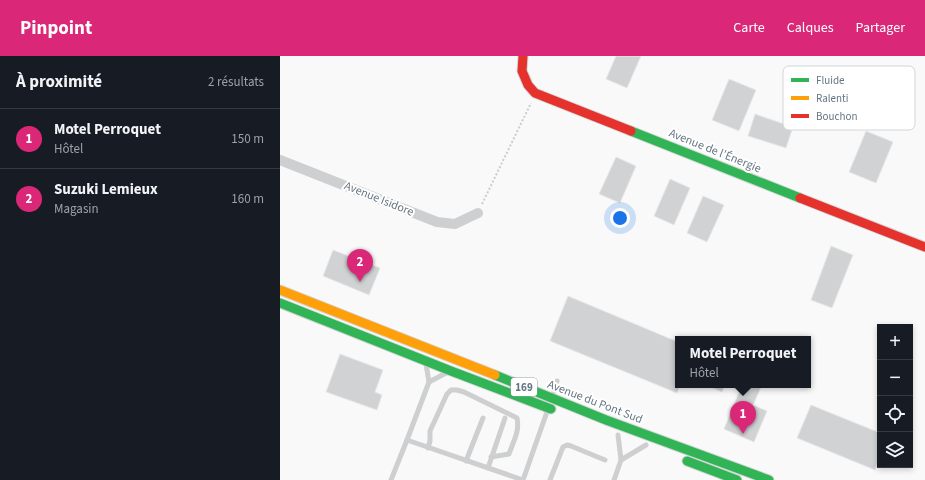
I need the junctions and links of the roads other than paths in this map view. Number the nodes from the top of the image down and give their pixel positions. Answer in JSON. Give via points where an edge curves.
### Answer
{"nodes":[{"id":1,"x":522,"y":56,"type":"edge"},
{"id":2,"x":280,"y":160,"type":"edge"},
{"id":3,"x":478,"y":213,"type":"road end"},
{"id":4,"x":925,"y":247,"type":"edge"},
{"id":5,"x":280,"y":290,"type":"edge"},
{"id":6,"x":280,"y":303,"type":"edge"},
{"id":7,"x":425,"y":360,"type":"junction"},
{"id":8,"x":451,"y":371,"type":"junction"},
{"id":9,"x":557,"y":381,"type":"dead end"},
{"id":10,"x":429,"y":382,"type":"junction"},
{"id":11,"x":552,"y":398,"type":"junction"},
{"id":12,"x":548,"y":408,"type":"junction"},
{"id":13,"x":562,"y":413,"type":"dead end"},
{"id":14,"x":483,"y":418,"type":"dead end"},
{"id":15,"x":505,"y":418,"type":"dead end"},
{"id":16,"x":621,"y":436,"type":"joint"},
{"id":17,"x":407,"y":440,"type":"junction"},
{"id":18,"x":650,"y":446,"type":"joint"},
{"id":19,"x":428,"y":448,"type":"junction"},
{"id":20,"x":491,"y":457,"type":"junction"},
{"id":21,"x":681,"y":458,"type":"dead end"},
{"id":22,"x":605,"y":460,"type":"dead end"},
{"id":23,"x":621,"y":460,"type":"junction"},
{"id":24,"x":466,"y":461,"type":"junction"},
{"id":25,"x":488,"y":468,"type":"junction"},
{"id":26,"x":391,"y":480,"type":"edge"},
{"id":27,"x":550,"y":480,"type":"edge"},
{"id":28,"x":614,"y":480,"type":"edge"},
{"id":29,"x":737,"y":480,"type":"edge"},
{"id":30,"x":769,"y":480,"type":"edge"}],
"edges":[{"from":1,"to":4,"type":"main road","name":"Avenue de l'Énergie","via":[[522,71],[535,93]]},
{"from":2,"to":3,"type":"street","name":"Avenue Isidore","via":[[437,222],[455,224]]},
{"from":5,"to":11,"type":"main road","name":"Avenue du Pont Sud","number":"169"},
{"from":6,"to":7,"type":"main road","name":"Avenue du Pont Sud","number":"169"},
{"from":7,"to":8,"type":"main road","name":"Avenue du Pont Sud","number":"169"},
{"from":7,"to":10,"type":"lane"},
{"from":8,"to":10,"type":"lane"},
{"from":8,"to":12,"type":"main road","name":"Avenue du Pont Sud","number":"169"},
{"from":9,"to":11,"type":"lane"},
{"from":10,"to":17,"type":"lane"},
{"from":11,"to":30,"type":"main road","name":"Avenue du Pont Sud","number":"169"},
{"from":12,"to":13,"type":"main road","name":"Avenue du Pont Sud","number":"169"},
{"from":12,"to":25,"type":"lane","via":[[523,480]]},
{"from":14,"to":24,"type":"lane"},
{"from":15,"to":20,"type":"lane"},
{"from":16,"to":18,"type":"main road","name":"Avenue du Pont Sud"},
{"from":16,"to":23,"type":"lane"},
{"from":17,"to":19,"type":"lane"},
{"from":17,"to":26,"type":"lane"},
{"from":18,"to":23,"type":"lane"},
{"from":19,"to":20,"type":"lane","via":[[430,431],[442,403],[451,390],[457,390],[517,418],[518,431],[509,454]]},
{"from":19,"to":24,"type":"lane"},
{"from":20,"to":25,"type":"lane"},
{"from":21,"to":29,"type":"main road"},
{"from":22,"to":27,"type":"lane","via":[[567,445],[563,447]]},
{"from":23,"to":28,"type":"lane"},
{"from":24,"to":25,"type":"lane"}]}
